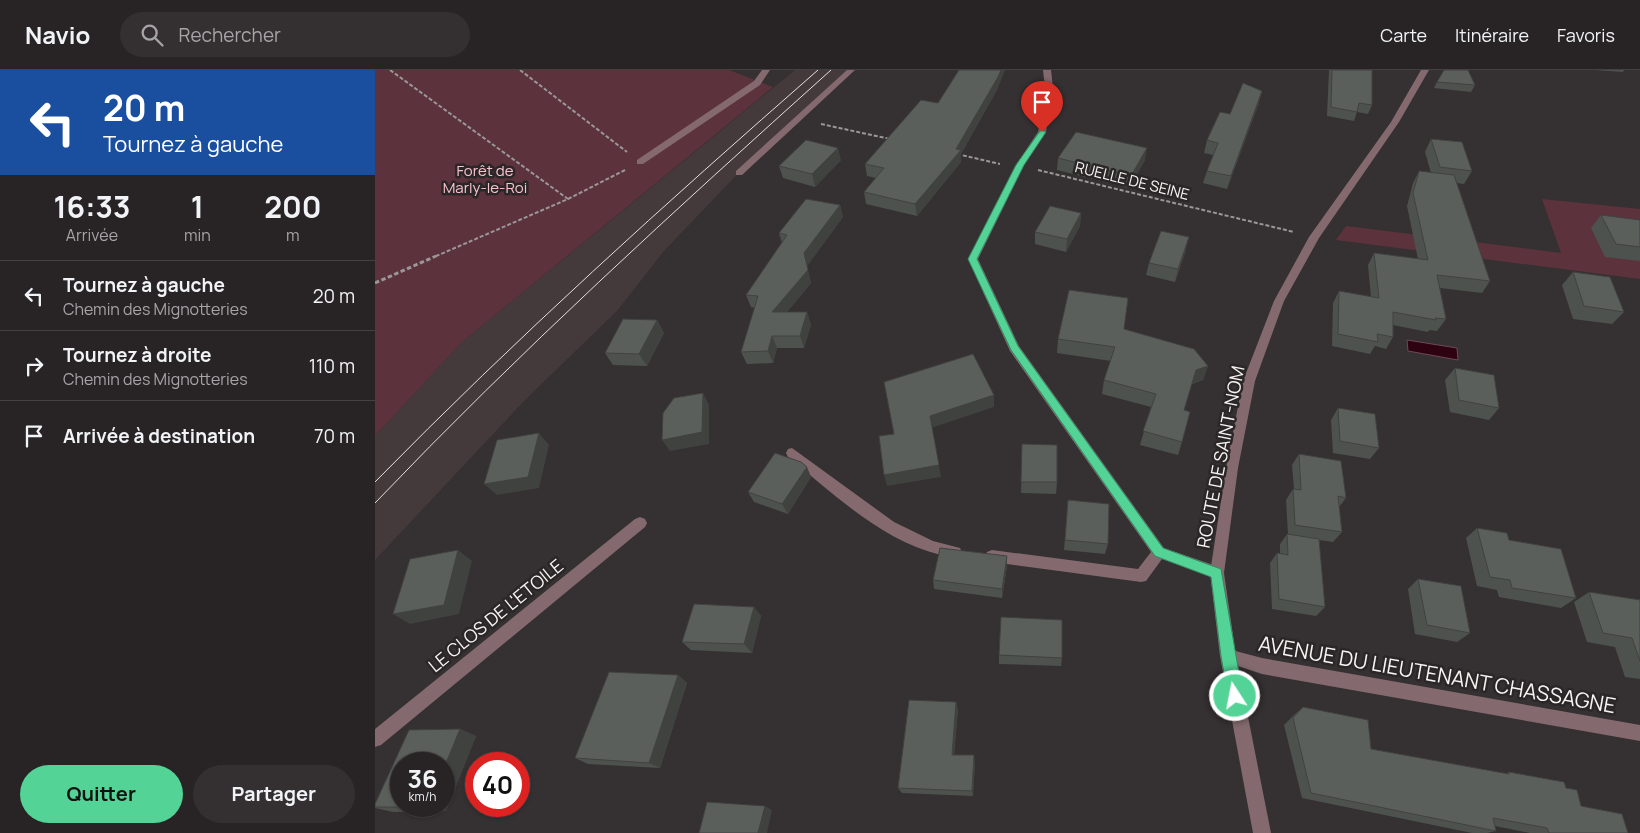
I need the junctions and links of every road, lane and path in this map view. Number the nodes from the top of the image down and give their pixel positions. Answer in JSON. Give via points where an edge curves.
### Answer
{"nodes":[{"id":1,"x":390,"y":70,"type":"edge"},
{"id":2,"x":520,"y":70,"type":"edge"},
{"id":3,"x":766,"y":70,"type":"edge"},
{"id":4,"x":851,"y":70,"type":"edge"},
{"id":5,"x":1047,"y":70,"type":"edge"},
{"id":6,"x":1425,"y":70,"type":"edge"},
{"id":7,"x":797,"y":119,"type":"junction"},
{"id":8,"x":892,"y":140,"type":"edge"},
{"id":9,"x":950,"y":152,"type":"edge"},
{"id":10,"x":640,"y":162,"type":"junction"},
{"id":11,"x":1020,"y":165,"type":"junction"},
{"id":12,"x":739,"y":173,"type":"dead end"},
{"id":13,"x":568,"y":199,"type":"junction"},
{"id":14,"x":1314,"y":237,"type":"junction"},
{"id":15,"x":375,"y":283,"type":"edge"},
{"id":16,"x":791,"y":453,"type":"dead end"},
{"id":17,"x":640,"y":523,"type":"dead end"},
{"id":18,"x":1159,"y":552,"type":"junction"},
{"id":19,"x":1217,"y":573,"type":"junction"},
{"id":20,"x":1228,"y":656,"type":"junction"},
{"id":21,"x":1640,"y":733,"type":"edge"},
{"id":22,"x":375,"y":739,"type":"edge"},
{"id":23,"x":1262,"y":833,"type":"edge"}],
"edges":[{"from":1,"to":13,"type":"path"},
{"from":2,"to":10,"type":"path"},
{"from":3,"to":10,"type":"street","via":[[757,82]]},
{"from":4,"to":7,"type":"street"},
{"from":5,"to":11,"type":"street","via":[[1049,88],[1042,132]]},
{"from":6,"to":14,"type":"street","name":"ROUTE DE SAINT-NOM","via":[[1395,122]]},
{"from":7,"to":8,"type":"path"},
{"from":7,"to":12,"type":"street"},
{"from":9,"to":11,"type":"path","name":"RUELLE DE SEINE"},
{"from":10,"to":13,"type":"path"},
{"from":11,"to":14,"type":"path","name":"RUELLE DE SEINE"},
{"from":11,"to":18,"type":"street","via":[[973,259],[1014,348]]},
{"from":13,"to":15,"type":"path"},
{"from":14,"to":19,"type":"street","name":"ROUTE DE SAINT-NOM","via":[[1279,301],[1249,381]]},
{"from":16,"to":18,"type":"street","via":[[890,528],[939,550],[1141,576]]},
{"from":17,"to":22,"type":"street","name":"LE CLOS DE L'ETOILE"},
{"from":18,"to":19,"type":"street"},
{"from":19,"to":20,"type":"street","name":"ROUTE DE SAINT-NOM"},
{"from":20,"to":21,"type":"street","name":"AVENUE DU LIEUTENANT CHASSAGNE","via":[[1262,666]]},
{"from":20,"to":23,"type":"street","name":"ROUTE DE SAINT-NOM"}]}
